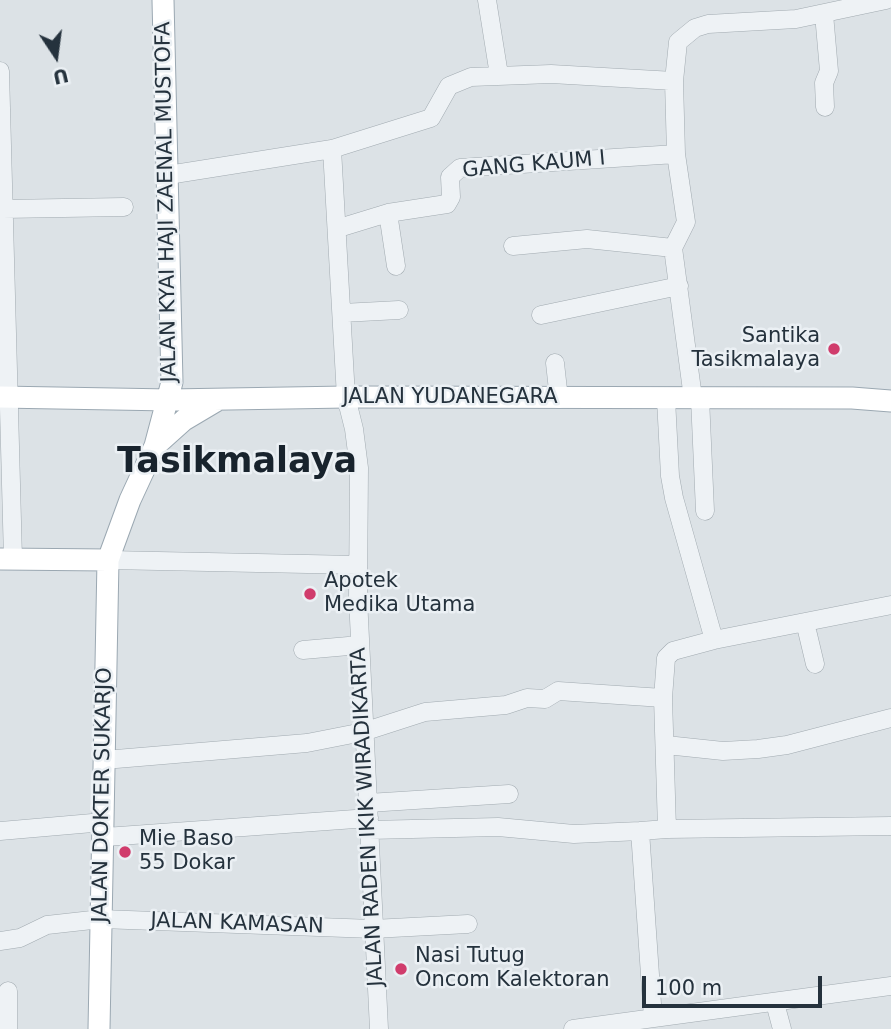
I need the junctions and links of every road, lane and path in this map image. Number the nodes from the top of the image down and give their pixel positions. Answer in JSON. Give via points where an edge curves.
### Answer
{"nodes":[{"id":1,"x":163,"y":0,"type":"edge"},
{"id":2,"x":486,"y":0,"type":"edge"},
{"id":3,"x":886,"y":0,"type":"edge"},
{"id":4,"x":824,"y":14,"type":"junction"},
{"id":5,"x":0,"y":71,"type":"edge"},
{"id":6,"x":499,"y":75,"type":"junction"},
{"id":7,"x":674,"y":81,"type":"junction"},
{"id":8,"x":825,"y":107,"type":"dead end"},
{"id":9,"x":1,"y":109,"type":"edge"},
{"id":10,"x":332,"y":149,"type":"junction"},
{"id":11,"x":676,"y":154,"type":"junction"},
{"id":12,"x":169,"y":175,"type":"junction"},
{"id":13,"x":124,"y":207,"type":"dead end"},
{"id":14,"x":4,"y":209,"type":"junction"},
{"id":15,"x":388,"y":213,"type":"junction"},
{"id":16,"x":339,"y":228,"type":"junction"},
{"id":17,"x":513,"y":246,"type":"dead end"},
{"id":18,"x":673,"y":248,"type":"junction"},
{"id":19,"x":396,"y":265,"type":"dead end"},
{"id":20,"x":2,"y":267,"type":"edge"},
{"id":21,"x":679,"y":286,"type":"junction"},
{"id":22,"x":399,"y":310,"type":"dead end"},
{"id":23,"x":342,"y":313,"type":"junction"},
{"id":24,"x":541,"y":315,"type":"dead end"},
{"id":25,"x":555,"y":363,"type":"dead end"},
{"id":26,"x":4,"y":397,"type":"edge"},
{"id":27,"x":346,"y":397,"type":"junction"},
{"id":28,"x":697,"y":398,"type":"junction"},
{"id":29,"x":559,"y":399,"type":"junction"},
{"id":30,"x":666,"y":399,"type":"junction"},
{"id":31,"x":170,"y":400,"type":"junction"},
{"id":32,"x":218,"y":400,"type":"junction"},
{"id":33,"x":891,"y":401,"type":"edge"},
{"id":34,"x":155,"y":446,"type":"junction"},
{"id":35,"x":705,"y":511,"type":"dead end"},
{"id":36,"x":7,"y":559,"type":"edge"},
{"id":37,"x":108,"y":560,"type":"junction"},
{"id":38,"x":357,"y":565,"type":"junction"},
{"id":39,"x":891,"y":605,"type":"edge"},
{"id":40,"x":806,"y":622,"type":"junction"},
{"id":41,"x":714,"y":640,"type":"junction"},
{"id":42,"x":360,"y":645,"type":"junction"},
{"id":43,"x":303,"y":650,"type":"dead end"},
{"id":44,"x":815,"y":664,"type":"dead end"},
{"id":45,"x":663,"y":698,"type":"junction"},
{"id":46,"x":891,"y":718,"type":"edge"},
{"id":47,"x":363,"y":732,"type":"junction"},
{"id":48,"x":666,"y":746,"type":"junction"},
{"id":49,"x":104,"y":760,"type":"junction"},
{"id":50,"x":509,"y":794,"type":"dead end"},
{"id":51,"x":369,"y":817,"type":"junction"},
{"id":52,"x":891,"y":826,"type":"edge"},
{"id":53,"x":104,"y":829,"type":"junction"},
{"id":54,"x":667,"y":829,"type":"junction"},
{"id":55,"x":0,"y":831,"type":"edge"},
{"id":56,"x":640,"y":831,"type":"junction"},
{"id":57,"x":101,"y":919,"type":"junction"},
{"id":58,"x":468,"y":924,"type":"dead end"},
{"id":59,"x":373,"y":929,"type":"junction"},
{"id":60,"x":0,"y":941,"type":"edge"},
{"id":61,"x":891,"y":986,"type":"edge"},
{"id":62,"x":8,"y":991,"type":"dead end"},
{"id":63,"x":775,"y":1003,"type":"junction"},
{"id":64,"x":653,"y":1018,"type":"junction"},
{"id":65,"x":581,"y":1028,"type":"edge"},
{"id":66,"x":8,"y":1029,"type":"edge"},
{"id":67,"x":99,"y":1029,"type":"edge"},
{"id":68,"x":379,"y":1029,"type":"edge"},
{"id":69,"x":782,"y":1029,"type":"edge"}],
"edges":[{"from":1,"to":12,"type":"main road","name":"JALAN KYAI HAJI ZAENAL MUSTOFA"},
{"from":2,"to":6,"type":"street"},
{"from":3,"to":4,"type":"street"},
{"from":4,"to":7,"type":"street","via":[[695,28],[678,42]]},
{"from":4,"to":8,"type":"street"},
{"from":5,"to":9,"type":"street"},
{"from":6,"to":7,"type":"street"},
{"from":6,"to":10,"type":"street","via":[[458,80],[449,86],[431,118]]},
{"from":7,"to":11,"type":"street"},
{"from":9,"to":14,"type":"street"},
{"from":10,"to":12,"type":"street"},
{"from":10,"to":16,"type":"street","name":"JALAN RADEN IKIK WIRADIKARTA"},
{"from":11,"to":15,"type":"street","name":"GANG KAUM I","via":[[460,168],[450,177],[451,197],[446,204]]},
{"from":11,"to":18,"type":"street","via":[[686,222]]},
{"from":12,"to":31,"type":"main road","name":"JALAN KYAI HAJI ZAENAL MUSTOFA"},
{"from":13,"to":14,"type":"street"},
{"from":14,"to":20,"type":"street"},
{"from":15,"to":16,"type":"street","name":"GANG KAUM I"},
{"from":15,"to":19,"type":"street"},
{"from":16,"to":23,"type":"street","name":"JALAN RADEN IKIK WIRADIKARTA"},
{"from":17,"to":18,"type":"street","via":[[587,239]]},
{"from":18,"to":21,"type":"street"},
{"from":20,"to":26,"type":"street"},
{"from":21,"to":24,"type":"street"},
{"from":21,"to":28,"type":"street"},
{"from":22,"to":23,"type":"street"},
{"from":23,"to":27,"type":"street","name":"JALAN RADEN IKIK WIRADIKARTA"},
{"from":25,"to":29,"type":"street"},
{"from":26,"to":31,"type":"main road","name":"JALAN YUDANEGARA"},
{"from":26,"to":36,"type":"street"},
{"from":27,"to":29,"type":"main road","name":"JALAN YUDANEGARA"},
{"from":27,"to":32,"type":"main road","name":"JALAN YUDANEGARA"},
{"from":27,"to":38,"type":"street","name":"JALAN RADEN IKIK WIRADIKARTA","via":[[359,468]]},
{"from":28,"to":30,"type":"main road","name":"JALAN YUDANEGARA"},
{"from":28,"to":33,"type":"main road","name":"JALAN YUDANEGARA"},
{"from":28,"to":35,"type":"street"},
{"from":29,"to":30,"type":"main road","name":"JALAN YUDANEGARA"},
{"from":30,"to":41,"type":"street","via":[[672,487]]},
{"from":31,"to":32,"type":"main road","name":"JALAN YUDANEGARA"},
{"from":31,"to":34,"type":"main road","name":"JALAN KYAI HAJI ZAENAL MUSTOFA"},
{"from":32,"to":34,"type":"main road","via":[[184,420]]},
{"from":34,"to":37,"type":"main road","name":"JALAN KYAI HAJI ZAENAL MUSTOFA"},
{"from":36,"to":37,"type":"main road"},
{"from":37,"to":38,"type":"street"},
{"from":37,"to":49,"type":"main road","name":"JALAN DOKTER SUKARJO"},
{"from":38,"to":42,"type":"street","name":"JALAN RADEN IKIK WIRADIKARTA"},
{"from":39,"to":40,"type":"street"},
{"from":40,"to":41,"type":"street"},
{"from":40,"to":44,"type":"street"},
{"from":41,"to":45,"type":"street","via":[[668,653]]},
{"from":42,"to":43,"type":"street"},
{"from":42,"to":47,"type":"street","name":"JALAN RADEN IKIK WIRADIKARTA"},
{"from":45,"to":47,"type":"street","via":[[558,691],[545,699],[425,712]]},
{"from":45,"to":48,"type":"street"},
{"from":46,"to":48,"type":"street","via":[[758,749]]},
{"from":47,"to":49,"type":"street","via":[[307,743]]},
{"from":47,"to":51,"type":"street","name":"JALAN RADEN IKIK WIRADIKARTA"},
{"from":48,"to":54,"type":"street"},
{"from":49,"to":53,"type":"main road","name":"JALAN DOKTER SUKARJO"},
{"from":50,"to":51,"type":"street"},
{"from":51,"to":53,"type":"street"},
{"from":51,"to":56,"type":"street","via":[[574,834]]},
{"from":51,"to":59,"type":"street","name":"JALAN RADEN IKIK WIRADIKARTA"},
{"from":52,"to":54,"type":"street"},
{"from":53,"to":55,"type":"street"},
{"from":53,"to":57,"type":"main road","name":"JALAN DOKTER SUKARJO"},
{"from":54,"to":56,"type":"street"},
{"from":56,"to":64,"type":"street"},
{"from":57,"to":59,"type":"street","name":"JALAN KAMASAN"},
{"from":57,"to":60,"type":"street","name":"JALAN KAMASAN","via":[[47,925],[20,938]]},
{"from":57,"to":67,"type":"main road","name":"JALAN DOKTER SUKARJO"},
{"from":58,"to":59,"type":"street","name":"JALAN KAMASAN"},
{"from":59,"to":68,"type":"street","name":"JALAN RADEN IKIK WIRADIKARTA"},
{"from":61,"to":63,"type":"street"},
{"from":62,"to":66,"type":"street"},
{"from":63,"to":64,"type":"street"},
{"from":63,"to":69,"type":"street"},
{"from":64,"to":65,"type":"street"}]}
